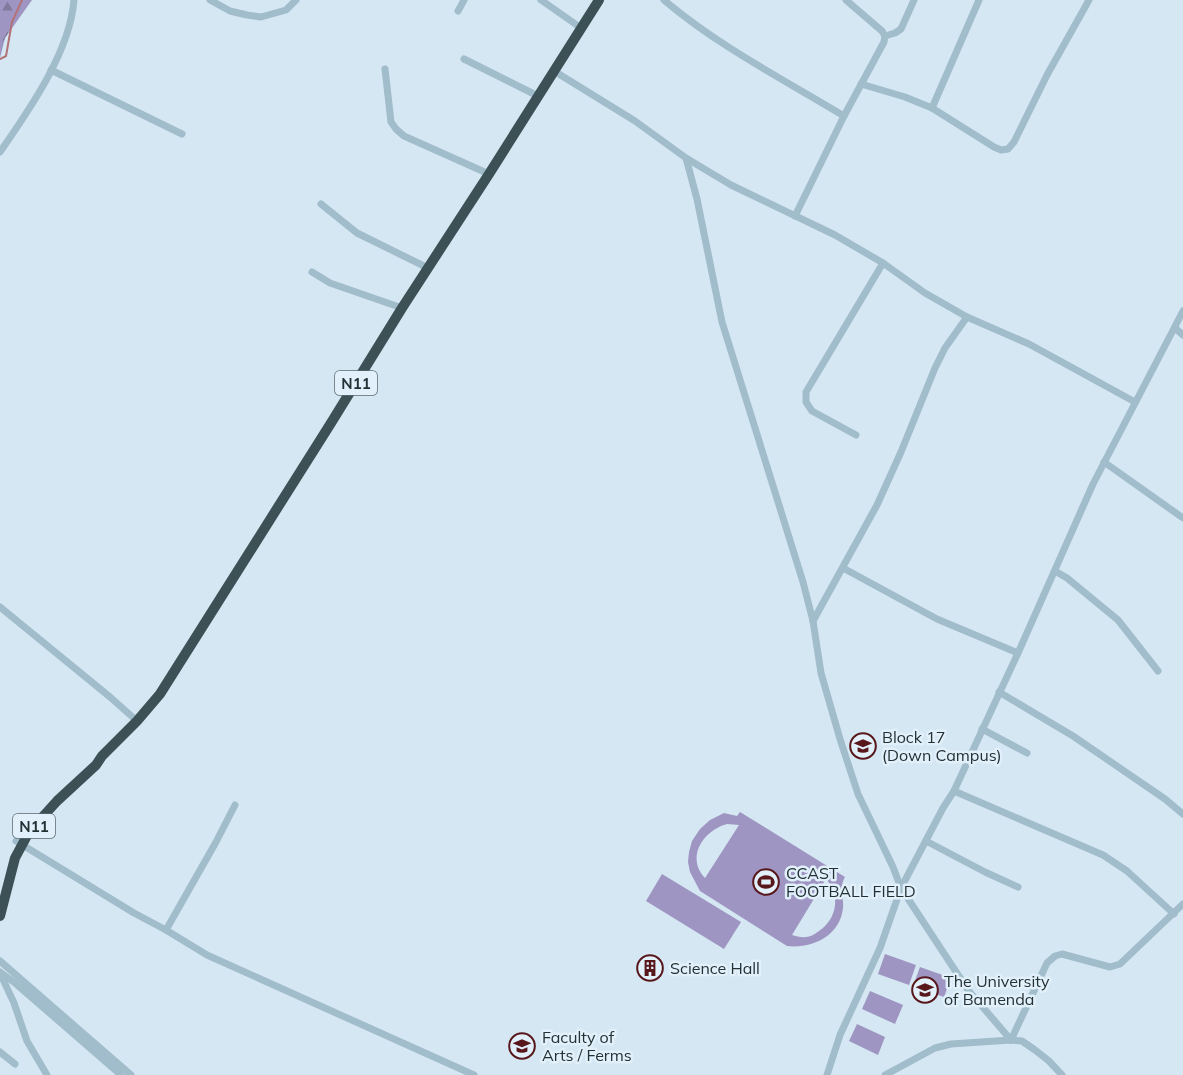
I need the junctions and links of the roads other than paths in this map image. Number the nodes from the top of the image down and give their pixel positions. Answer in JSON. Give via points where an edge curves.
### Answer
{"nodes":[{"id":1,"x":74,"y":0,"type":"edge"},
{"id":2,"x":210,"y":0,"type":"edge"},
{"id":3,"x":296,"y":0,"type":"edge"},
{"id":4,"x":464,"y":0,"type":"edge"},
{"id":5,"x":541,"y":0,"type":"edge"},
{"id":6,"x":598,"y":0,"type":"edge"},
{"id":7,"x":663,"y":0,"type":"edge"},
{"id":8,"x":846,"y":0,"type":"edge"},
{"id":9,"x":914,"y":0,"type":"edge"},
{"id":10,"x":979,"y":0,"type":"edge"},
{"id":11,"x":1089,"y":0,"type":"edge"},
{"id":12,"x":458,"y":11,"type":"dead end"},
{"id":13,"x":581,"y":28,"type":"junction"},
{"id":14,"x":885,"y":36,"type":"junction"},
{"id":15,"x":464,"y":59,"type":"dead end"},
{"id":16,"x":385,"y":69,"type":"dead end"},
{"id":17,"x":51,"y":70,"type":"junction"},
{"id":18,"x":554,"y":71,"type":"junction"},
{"id":19,"x":861,"y":84,"type":"junction"},
{"id":20,"x":538,"y":96,"type":"junction"},
{"id":21,"x":932,"y":108,"type":"junction"},
{"id":22,"x":844,"y":116,"type":"junction"},
{"id":23,"x":182,"y":134,"type":"dead end"},
{"id":24,"x":0,"y":152,"type":"edge"},
{"id":25,"x":686,"y":158,"type":"junction"},
{"id":26,"x":489,"y":174,"type":"junction"},
{"id":27,"x":321,"y":204,"type":"dead end"},
{"id":28,"x":795,"y":216,"type":"junction"},
{"id":29,"x":883,"y":263,"type":"junction"},
{"id":30,"x":428,"y":267,"type":"junction"},
{"id":31,"x":312,"y":272,"type":"dead end"},
{"id":32,"x":402,"y":308,"type":"junction"},
{"id":33,"x":1183,"y":311,"type":"edge"},
{"id":34,"x":967,"y":317,"type":"junction"},
{"id":35,"x":1175,"y":328,"type":"junction"},
{"id":36,"x":1183,"y":335,"type":"edge"},
{"id":37,"x":1135,"y":402,"type":"junction"},
{"id":38,"x":855,"y":435,"type":"dead end"},
{"id":39,"x":1104,"y":462,"type":"junction"},
{"id":40,"x":1183,"y":518,"type":"edge"},
{"id":41,"x":843,"y":568,"type":"junction"},
{"id":42,"x":1055,"y":571,"type":"junction"},
{"id":43,"x":0,"y":607,"type":"edge"},
{"id":44,"x":813,"y":621,"type":"junction"},
{"id":45,"x":1018,"y":653,"type":"junction"},
{"id":46,"x":1158,"y":671,"type":"dead end"},
{"id":47,"x":999,"y":692,"type":"junction"},
{"id":48,"x":137,"y":721,"type":"junction"},
{"id":49,"x":982,"y":729,"type":"junction"},
{"id":50,"x":1027,"y":753,"type":"dead end"},
{"id":51,"x":954,"y":791,"type":"junction"},
{"id":52,"x":235,"y":805,"type":"dead end"},
{"id":53,"x":1183,"y":814,"type":"edge"},
{"id":54,"x":926,"y":841,"type":"junction"},
{"id":55,"x":19,"y":842,"type":"junction"},
{"id":56,"x":0,"y":888,"type":"edge"},
{"id":57,"x":901,"y":888,"type":"junction"},
{"id":58,"x":1018,"y":888,"type":"dead end"},
{"id":59,"x":1183,"y":904,"type":"edge"},
{"id":60,"x":1174,"y":914,"type":"junction"},
{"id":61,"x":0,"y":916,"type":"edge"},
{"id":62,"x":166,"y":930,"type":"junction"},
{"id":63,"x":0,"y":961,"type":"edge"},
{"id":64,"x":0,"y":973,"type":"edge"},
{"id":65,"x":25,"y":992,"type":"junction"},
{"id":66,"x":14,"y":1003,"type":"junction"},
{"id":67,"x":1011,"y":1040,"type":"junction"},
{"id":68,"x":0,"y":1052,"type":"edge"},
{"id":69,"x":15,"y":1064,"type":"dead end"},
{"id":70,"x":460,"y":1072,"type":"edge"},
{"id":71,"x":47,"y":1075,"type":"edge"},
{"id":72,"x":121,"y":1075,"type":"edge"},
{"id":73,"x":131,"y":1075,"type":"edge"},
{"id":74,"x":474,"y":1075,"type":"edge"},
{"id":75,"x":827,"y":1075,"type":"edge"},
{"id":76,"x":885,"y":1075,"type":"edge"},
{"id":77,"x":1062,"y":1075,"type":"edge"}],
"edges":[{"from":1,"to":17,"type":"street","via":[[68,32]]},
{"from":2,"to":3,"type":"street","via":[[230,11],[261,17],[286,10]]},
{"from":4,"to":12,"type":"street"},
{"from":5,"to":13,"type":"street"},
{"from":6,"to":13,"type":"highway","number":"N11"},
{"from":7,"to":22,"type":"street","via":[[727,46]]},
{"from":8,"to":14,"type":"street"},
{"from":9,"to":14,"type":"street","via":[[901,29]]},
{"from":10,"to":21,"type":"street"},
{"from":11,"to":21,"type":"street","via":[[1008,149],[994,147]]},
{"from":13,"to":18,"type":"highway","number":"N11"},
{"from":14,"to":19,"type":"street"},
{"from":15,"to":20,"type":"street"},
{"from":16,"to":26,"type":"street","via":[[391,122],[396,129]]},
{"from":17,"to":23,"type":"street"},
{"from":17,"to":24,"type":"street"},
{"from":18,"to":20,"type":"highway","number":"N11"},
{"from":18,"to":25,"type":"street"},
{"from":19,"to":21,"type":"street"},
{"from":19,"to":22,"type":"street"},
{"from":20,"to":26,"type":"highway","number":"N11"},
{"from":22,"to":28,"type":"street"},
{"from":25,"to":28,"type":"street"},
{"from":25,"to":44,"type":"street","via":[[722,322]]},
{"from":26,"to":30,"type":"highway","number":"N11"},
{"from":27,"to":30,"type":"street","via":[[357,233]]},
{"from":28,"to":29,"type":"street"},
{"from":29,"to":34,"type":"street"},
{"from":29,"to":38,"type":"street","via":[[806,392],[806,402],[812,411]]},
{"from":30,"to":32,"type":"highway","number":"N11"},
{"from":31,"to":32,"type":"street","via":[[330,283]]},
{"from":32,"to":48,"type":"highway","number":"N11","via":[[160,694]]},
{"from":33,"to":35,"type":"street"},
{"from":34,"to":37,"type":"street","via":[[1029,344]]},
{"from":34,"to":41,"type":"street","via":[[945,348],[887,484]]},
{"from":35,"to":36,"type":"street"},
{"from":35,"to":37,"type":"street"},
{"from":37,"to":39,"type":"street"},
{"from":39,"to":40,"type":"street"},
{"from":39,"to":42,"type":"street"},
{"from":41,"to":44,"type":"street"},
{"from":41,"to":45,"type":"street","via":[[937,619]]},
{"from":42,"to":45,"type":"street"},
{"from":42,"to":46,"type":"street","via":[[1118,620]]},
{"from":43,"to":48,"type":"street"},
{"from":44,"to":57,"type":"street","via":[[821,674],[843,750],[858,795]]},
{"from":45,"to":47,"type":"street"},
{"from":47,"to":49,"type":"street"},
{"from":47,"to":53,"type":"street","via":[[1074,736]]},
{"from":48,"to":55,"type":"highway","number":"N11"},
{"from":49,"to":50,"type":"street"},
{"from":49,"to":51,"type":"street"},
{"from":51,"to":54,"type":"street"},
{"from":51,"to":60,"type":"street","via":[[1103,855],[1127,871]]},
{"from":52,"to":62,"type":"street"},
{"from":54,"to":57,"type":"street"},
{"from":54,"to":58,"type":"street"},
{"from":55,"to":56,"type":"highway","number":"N11","via":[[9,856]]},
{"from":55,"to":61,"type":"highway","number":"N11"},
{"from":55,"to":62,"type":"street"},
{"from":57,"to":67,"type":"street","via":[[968,990]]},
{"from":57,"to":75,"type":"street"},
{"from":59,"to":60,"type":"street"},
{"from":60,"to":67,"type":"street","via":[[1120,964],[1110,967],[1062,954],[1055,956],[1047,963]]},
{"from":62,"to":70,"type":"street","via":[[207,955]]},
{"from":63,"to":73,"type":"street"},
{"from":64,"to":65,"type":"street"},
{"from":64,"to":66,"type":"street"},
{"from":65,"to":66,"type":"street"},
{"from":65,"to":72,"type":"street"},
{"from":66,"to":71,"type":"street","via":[[27,1041]]},
{"from":67,"to":76,"type":"street","via":[[935,1048]]},
{"from":67,"to":77,"type":"street","via":[[1022,1041]]},
{"from":68,"to":69,"type":"street"},
{"from":70,"to":74,"type":"street"}]}
